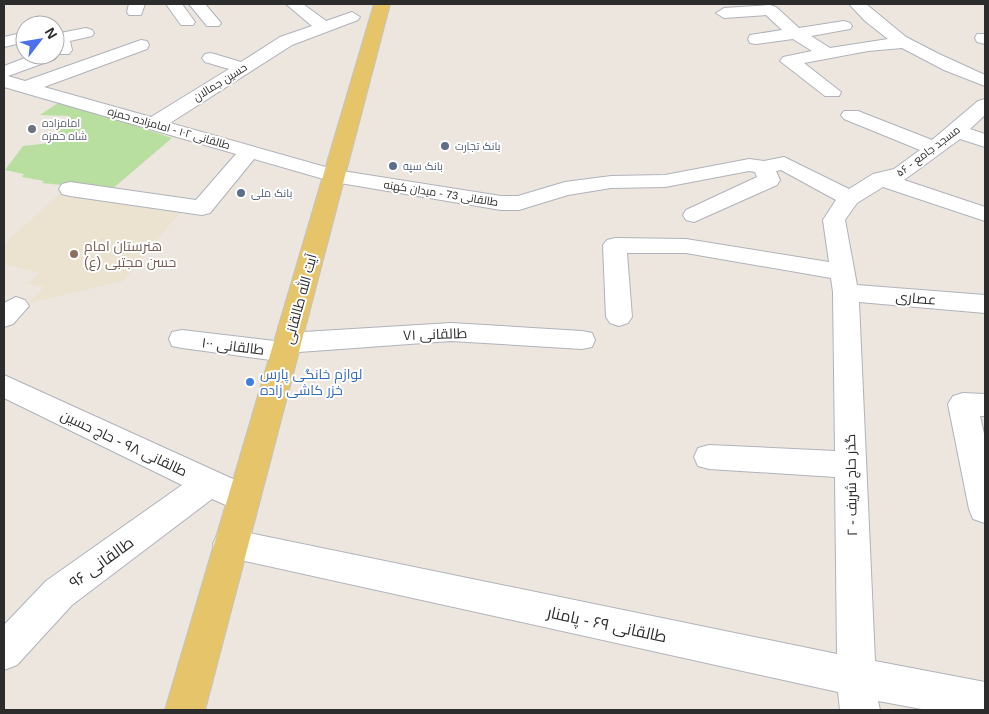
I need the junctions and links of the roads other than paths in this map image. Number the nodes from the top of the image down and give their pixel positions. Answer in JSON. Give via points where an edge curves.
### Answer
{"nodes":[{"id":1,"x":174,"y":4,"type":"edge"},
{"id":2,"x":197,"y":4,"type":"edge"},
{"id":3,"x":289,"y":4,"type":"edge"},
{"id":4,"x":858,"y":4,"type":"edge"},
{"id":5,"x":755,"y":7,"type":"edge"},
{"id":6,"x":338,"y":8,"type":"dead end"},
{"id":7,"x":371,"y":12,"type":"edge"},
{"id":8,"x":833,"y":13,"type":"dead end"},
{"id":9,"x":187,"y":22,"type":"dead end"},
{"id":10,"x":213,"y":23,"type":"dead end"},
{"id":11,"x":844,"y":26,"type":"junction"},
{"id":12,"x":324,"y":27,"type":"junction"},
{"id":13,"x":738,"y":31,"type":"dead end"},
{"id":14,"x":794,"y":32,"type":"junction"},
{"id":15,"x":83,"y":35,"type":"dead end"},
{"id":16,"x":756,"y":39,"type":"dead end"},
{"id":17,"x":141,"y":44,"type":"dead end"},
{"id":18,"x":903,"y":44,"type":"junction"},
{"id":19,"x":65,"y":45,"type":"edge"},
{"id":20,"x":868,"y":46,"type":"junction"},
{"id":21,"x":827,"y":54,"type":"junction"},
{"id":22,"x":211,"y":58,"type":"dead end"},
{"id":23,"x":20,"y":65,"type":"edge"},
{"id":24,"x":946,"y":65,"type":"junction"},
{"id":25,"x":242,"y":68,"type":"junction"},
{"id":26,"x":927,"y":71,"type":"dead end"},
{"id":27,"x":4,"y":72,"type":"edge"},
{"id":28,"x":4,"y":81,"type":"edge"},
{"id":29,"x":985,"y":81,"type":"edge"},
{"id":30,"x":26,"y":87,"type":"junction"},
{"id":31,"x":832,"y":92,"type":"dead end"},
{"id":32,"x":985,"y":105,"type":"edge"},
{"id":33,"x":851,"y":115,"type":"dead end"},
{"id":34,"x":154,"y":124,"type":"junction"},
{"id":35,"x":958,"y":131,"type":"junction"},
{"id":36,"x":985,"y":141,"type":"edge"},
{"id":37,"x":934,"y":148,"type":"junction"},
{"id":38,"x":250,"y":152,"type":"junction"},
{"id":39,"x":774,"y":165,"type":"junction"},
{"id":40,"x":334,"y":176,"type":"junction"},
{"id":41,"x":881,"y":179,"type":"junction"},
{"id":42,"x":70,"y":189,"type":"dead end"},
{"id":43,"x":849,"y":198,"type":"junction"},
{"id":44,"x":694,"y":214,"type":"dead end"},
{"id":45,"x":985,"y":214,"type":"edge"},
{"id":46,"x":845,"y":282,"type":"junction"},
{"id":47,"x":985,"y":304,"type":"edge"},
{"id":48,"x":619,"y":317,"type":"dead end"},
{"id":49,"x":182,"y":339,"type":"dead end"},
{"id":50,"x":582,"y":340,"type":"dead end"},
{"id":51,"x":286,"y":348,"type":"junction"},
{"id":52,"x":4,"y":386,"type":"edge"},
{"id":53,"x":974,"y":405,"type":"edge"},
{"id":54,"x":709,"y":457,"type":"dead end"},
{"id":55,"x":850,"y":465,"type":"junction"},
{"id":56,"x":209,"y":483,"type":"junction"},
{"id":57,"x":244,"y":500,"type":"junction"},
{"id":58,"x":985,"y":509,"type":"edge"},
{"id":59,"x":230,"y":544,"type":"junction"},
{"id":60,"x":4,"y":652,"type":"edge"},
{"id":61,"x":858,"y":694,"type":"edge"},
{"id":62,"x":985,"y":702,"type":"edge"},
{"id":63,"x":184,"y":710,"type":"edge"}],
"edges":[{"from":1,"to":9,"type":"street"},
{"from":2,"to":10,"type":"street"},
{"from":3,"to":12,"type":"street"},
{"from":4,"to":18,"type":"street","via":[[871,20]]},
{"from":5,"to":13,"type":"street","via":[[724,13]]},
{"from":5,"to":14,"type":"street","via":[[770,10]]},
{"from":6,"to":7,"type":"street"},
{"from":7,"to":12,"type":"street","name":"حسین جمالان"},
{"from":7,"to":40,"type":"main road","name":"آیت الله طالقانی"},
{"from":8,"to":11,"type":"street"},
{"from":11,"to":14,"type":"street"},
{"from":11,"to":20,"type":"street"},
{"from":12,"to":25,"type":"street","name":"حسین جمالان","via":[[286,41]]},
{"from":14,"to":16,"type":"street"},
{"from":14,"to":21,"type":"street"},
{"from":15,"to":19,"type":"street"},
{"from":17,"to":30,"type":"street"},
{"from":18,"to":20,"type":"street"},
{"from":18,"to":24,"type":"street"},
{"from":20,"to":21,"type":"street"},
{"from":21,"to":31,"type":"street","via":[[789,61]]},
{"from":22,"to":25,"type":"street"},
{"from":23,"to":27,"type":"street"},
{"from":24,"to":26,"type":"street"},
{"from":24,"to":29,"type":"street"},
{"from":25,"to":34,"type":"street","name":"حسین جمالان","via":[[204,85]]},
{"from":28,"to":30,"type":"street","name":"طالقانی ۱۰۲ - امامزاده حمزه"},
{"from":30,"to":34,"type":"street","name":"طالقانی ۱۰۲ - امامزاده حمزه"},
{"from":32,"to":35,"type":"street","name":"۵۶ - مسجد جامع"},
{"from":33,"to":37,"type":"street"},
{"from":34,"to":38,"type":"street","name":"طالقانی ۱۰۲ - امامزاده حمزه"},
{"from":35,"to":36,"type":"street"},
{"from":35,"to":37,"type":"street","name":"۵۶ - مسجد جامع"},
{"from":37,"to":41,"type":"street","name":"۵۶ - مسجد جامع","via":[[901,174]]},
{"from":38,"to":40,"type":"street","name":"طالقانی ۱۰۲ - امامزاده حمزه"},
{"from":38,"to":42,"type":"street","via":[[202,208]]},
{"from":39,"to":40,"type":"street","name":"طالقانی 73 - میدان کهنه","via":[[749,165],[665,181],[611,182],[565,189],[519,203],[501,204]]},
{"from":39,"to":43,"type":"street"},
{"from":39,"to":44,"type":"street","via":[[769,180]]},
{"from":40,"to":51,"type":"main road","name":"آیت الله طالقانی"},
{"from":41,"to":43,"type":"street","name":"۵۶ - مسجد جامع"},
{"from":41,"to":45,"type":"street"},
{"from":43,"to":46,"type":"street","name":"۵۶ - مسجد جامع","via":[[834,220]]},
{"from":46,"to":47,"type":"street","name":"عصاری"},
{"from":46,"to":48,"type":"street","name":"عصاری","via":[[686,246],[615,245]]},
{"from":46,"to":55,"type":"street","name":"۲ - گذر حاج شریف"},
{"from":49,"to":51,"type":"street","name":"طالقانی ۱۰۰"},
{"from":50,"to":51,"type":"street","name":"طالقانی ۷۱","via":[[451,332]]},
{"from":51,"to":57,"type":"main road","name":"آیت الله طالقانی"},
{"from":52,"to":56,"type":"street","name":"طالقانی ۹۸ - حاج حسین"},
{"from":53,"to":58,"type":"street"},
{"from":54,"to":55,"type":"street"},
{"from":55,"to":61,"type":"street","name":"۲ - گذر حاج شریف"},
{"from":56,"to":57,"type":"street","name":"طالقانی ۹۸ - حاج حسین"},
{"from":56,"to":60,"type":"street","name":"طالقانی ۹۶","via":[[59,593]]},
{"from":57,"to":59,"type":"main road","name":"آیت الله طالقانی"},
{"from":59,"to":61,"type":"street","name":"طالقانی ۶۹ - پامنار"},
{"from":59,"to":63,"type":"main road","name":"آیت الله طالقانی"},
{"from":61,"to":62,"type":"street","name":"طالقانی ۶۹ - پامنار"}]}
